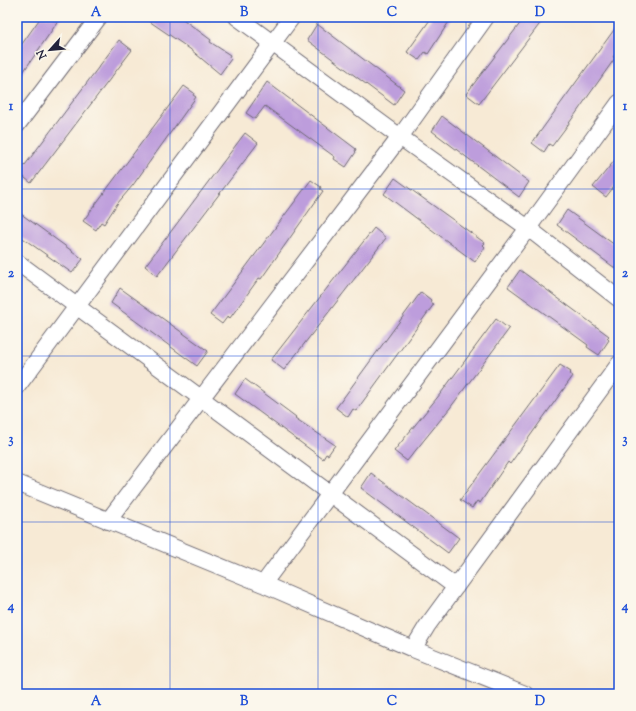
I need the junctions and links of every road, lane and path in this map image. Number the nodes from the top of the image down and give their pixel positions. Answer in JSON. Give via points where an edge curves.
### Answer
{"nodes":[{"id":1,"x":100,"y":17,"type":"edge"},
{"id":2,"x":237,"y":17,"type":"edge"},
{"id":3,"x":292,"y":17,"type":"edge"},
{"id":4,"x":486,"y":17,"type":"edge"},
{"id":5,"x":272,"y":43,"type":"junction"},
{"id":6,"x":619,"y":103,"type":"edge"},
{"id":7,"x":17,"y":125,"type":"edge"},
{"id":8,"x":400,"y":137,"type":"junction"},
{"id":9,"x":528,"y":228,"type":"junction"},
{"id":10,"x":17,"y":262,"type":"edge"},
{"id":11,"x":619,"y":299,"type":"edge"},
{"id":12,"x":77,"y":306,"type":"junction"},
{"id":13,"x":619,"y":364,"type":"edge"},
{"id":14,"x":17,"y":387,"type":"edge"},
{"id":15,"x":202,"y":399,"type":"junction"},
{"id":16,"x":17,"y":483,"type":"edge"},
{"id":17,"x":330,"y":493,"type":"junction"},
{"id":18,"x":108,"y":521,"type":"junction"},
{"id":19,"x":263,"y":584,"type":"junction"},
{"id":20,"x":456,"y":587,"type":"junction"},
{"id":21,"x":413,"y":649,"type":"junction"},
{"id":22,"x":525,"y":694,"type":"edge"}],
"edges":[{"from":1,"to":7,"type":"street"},
{"from":2,"to":5,"type":"street"},
{"from":3,"to":5,"type":"street"},
{"from":4,"to":8,"type":"street"},
{"from":5,"to":8,"type":"street"},
{"from":5,"to":12,"type":"street"},
{"from":6,"to":9,"type":"street"},
{"from":8,"to":9,"type":"street"},
{"from":8,"to":15,"type":"street"},
{"from":9,"to":11,"type":"street"},
{"from":9,"to":17,"type":"street"},
{"from":10,"to":12,"type":"street"},
{"from":12,"to":14,"type":"street"},
{"from":12,"to":15,"type":"street"},
{"from":13,"to":20,"type":"street"},
{"from":15,"to":17,"type":"street"},
{"from":15,"to":18,"type":"street"},
{"from":16,"to":18,"type":"street"},
{"from":17,"to":19,"type":"street"},
{"from":17,"to":20,"type":"street"},
{"from":18,"to":19,"type":"street"},
{"from":19,"to":21,"type":"street"},
{"from":20,"to":21,"type":"street"},
{"from":21,"to":22,"type":"street"}]}
